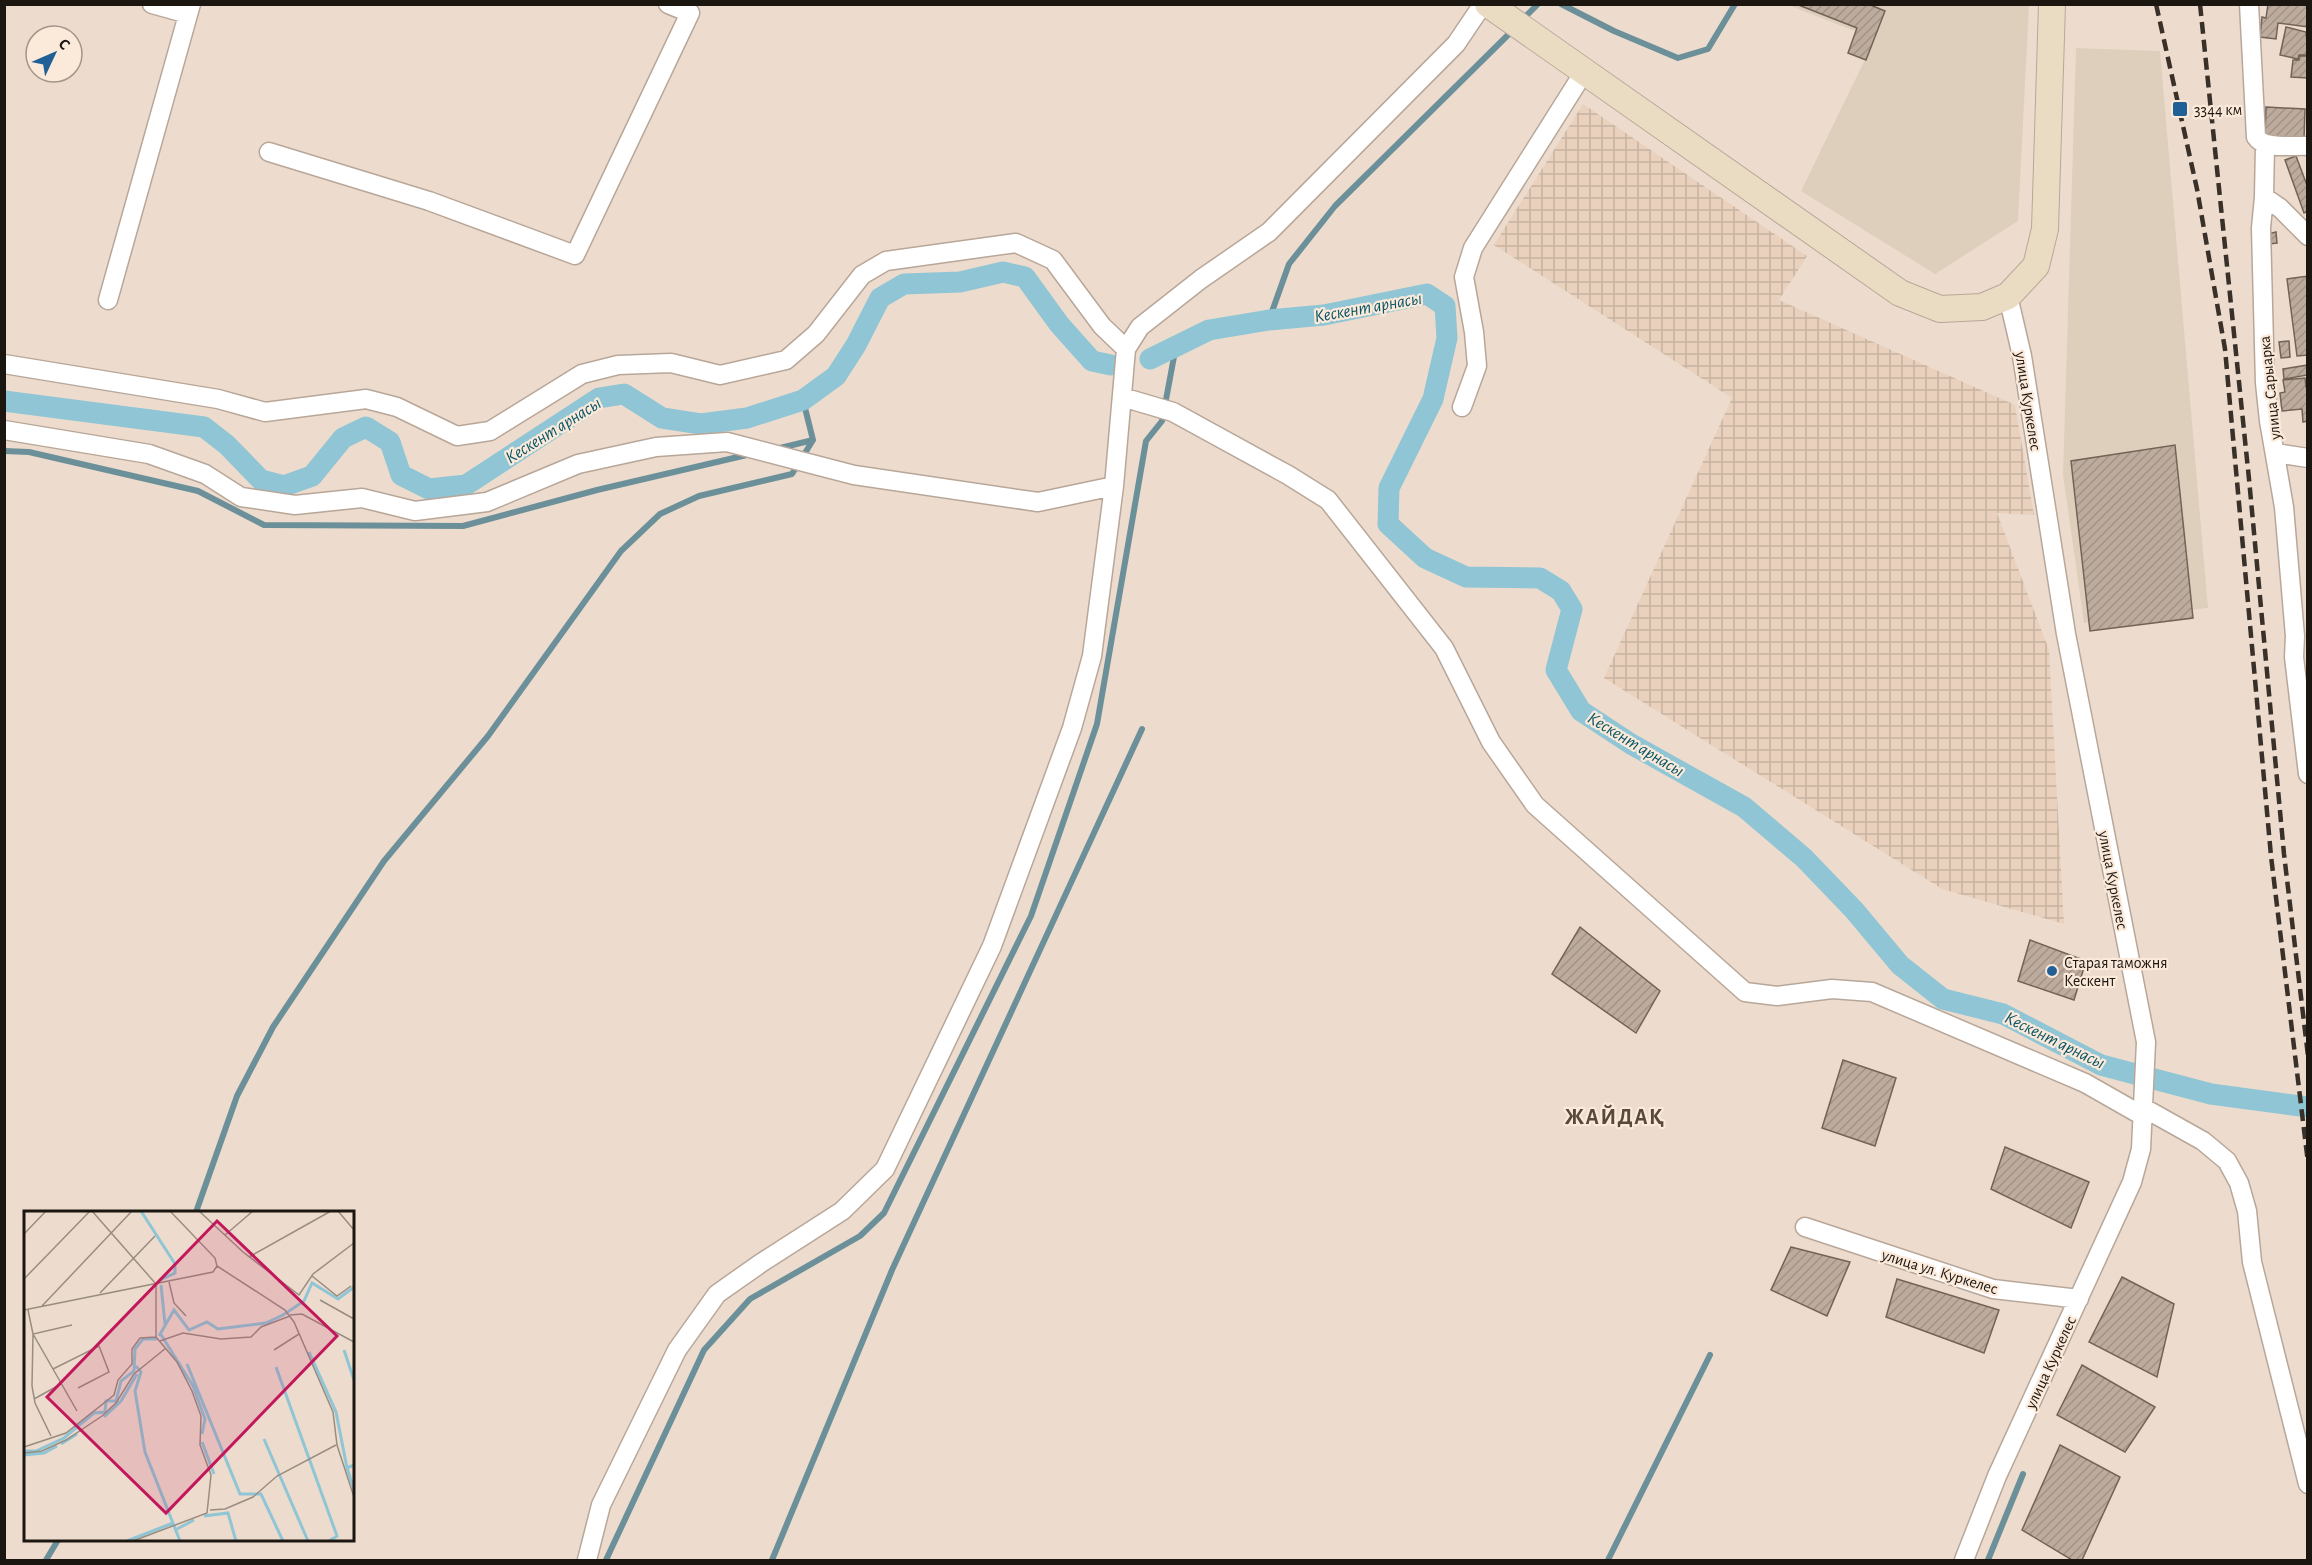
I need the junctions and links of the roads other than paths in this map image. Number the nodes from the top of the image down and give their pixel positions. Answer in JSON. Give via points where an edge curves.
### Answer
{"nodes":[{"id":1,"x":152,"y":4,"type":"edge"},
{"id":2,"x":668,"y":4,"type":"edge"},
{"id":3,"x":2052,"y":4,"type":"edge"},
{"id":4,"x":2249,"y":4,"type":"edge"},
{"id":5,"x":189,"y":9,"type":"edge"},
{"id":6,"x":1492,"y":9,"type":"edge"},
{"id":7,"x":1584,"y":72,"type":"junction"},
{"id":8,"x":2265,"y":145,"type":"junction"},
{"id":9,"x":2307,"y":146,"type":"edge"},
{"id":10,"x":269,"y":152,"type":"dead end"},
{"id":11,"x":2264,"y":197,"type":"junction"},
{"id":12,"x":2307,"y":236,"type":"edge"},
{"id":13,"x":2008,"y":296,"type":"junction"},
{"id":14,"x":108,"y":300,"type":"dead end"},
{"id":15,"x":1126,"y":348,"type":"junction"},
{"id":16,"x":4,"y":364,"type":"edge"},
{"id":17,"x":1122,"y":397,"type":"junction"},
{"id":18,"x":1462,"y":407,"type":"dead end"},
{"id":19,"x":4,"y":430,"type":"edge"},
{"id":20,"x":2276,"y":453,"type":"junction"},
{"id":21,"x":2307,"y":458,"type":"edge"},
{"id":22,"x":1114,"y":486,"type":"junction"},
{"id":23,"x":2307,"y":774,"type":"edge"},
{"id":24,"x":2144,"y":1112,"type":"junction"},
{"id":25,"x":1804,"y":1227,"type":"dead end"},
{"id":26,"x":2079,"y":1299,"type":"junction"},
{"id":27,"x":2307,"y":1484,"type":"edge"},
{"id":28,"x":587,"y":1560,"type":"edge"},
{"id":29,"x":1964,"y":1560,"type":"edge"}],
"edges":[{"from":1,"to":5,"type":"street"},
{"from":2,"to":10,"type":"street","via":[[690,13],[575,255],[429,201]]},
{"from":3,"to":13,"type":"main road","via":[[2045,229],[2036,267]]},
{"from":4,"to":8,"type":"street","name":"улица Сарыарка","via":[[2256,137]]},
{"from":5,"to":14,"type":"street"},
{"from":6,"to":7,"type":"main road"},
{"from":6,"to":15,"type":"street","via":[[1269,232],[1140,327]]},
{"from":7,"to":13,"type":"main road","via":[[1900,293],[1940,309],[1982,307]]},
{"from":7,"to":18,"type":"street","via":[[1473,248],[1464,277],[1476,366]]},
{"from":8,"to":9,"type":"street"},
{"from":8,"to":11,"type":"street","name":"улица Сарыарка"},
{"from":11,"to":12,"type":"street"},
{"from":11,"to":20,"type":"street","name":"улица Сарыарка","via":[[2264,364]]},
{"from":13,"to":24,"type":"street","name":"улица Куркелес","via":[[2022,356],[2066,634],[2146,1042]]},
{"from":15,"to":16,"type":"street","via":[[1102,326],[1053,260],[1016,243],[886,261],[862,275],[816,334],[786,360],[720,375],[671,363],[618,365],[582,374],[489,431],[457,436],[397,407],[366,399],[265,412],[218,399]]},
{"from":15,"to":17,"type":"street"},
{"from":17,"to":22,"type":"street"},
{"from":17,"to":24,"type":"street","via":[[1165,409],[1328,500],[1444,648],[1491,742],[1535,805],[1745,992],[1777,996],[1832,989],[1872,992]]},
{"from":19,"to":22,"type":"street","via":[[149,454],[205,474],[241,497],[295,505],[362,498],[415,511],[487,502],[578,465],[656,447],[727,442],[854,475],[1038,502]]},
{"from":20,"to":21,"type":"street"},
{"from":20,"to":23,"type":"street","name":"улица Сарыарка"},
{"from":22,"to":28,"type":"street","via":[[1092,656],[1072,728],[992,946],[885,1169],[842,1211],[717,1294],[677,1350],[601,1504]]},
{"from":24,"to":26,"type":"street","name":"улица Куркелес","via":[[2141,1149],[2132,1182]]},
{"from":24,"to":27,"type":"street","via":[[2161,1116],[2203,1141],[2227,1161],[2239,1183],[2247,1212],[2252,1262]]},
{"from":25,"to":26,"type":"street","name":"улица ул. Куркелес","via":[[1993,1289]]},
{"from":26,"to":29,"type":"street","name":"улица Куркелес","via":[[1997,1476]]}]}
